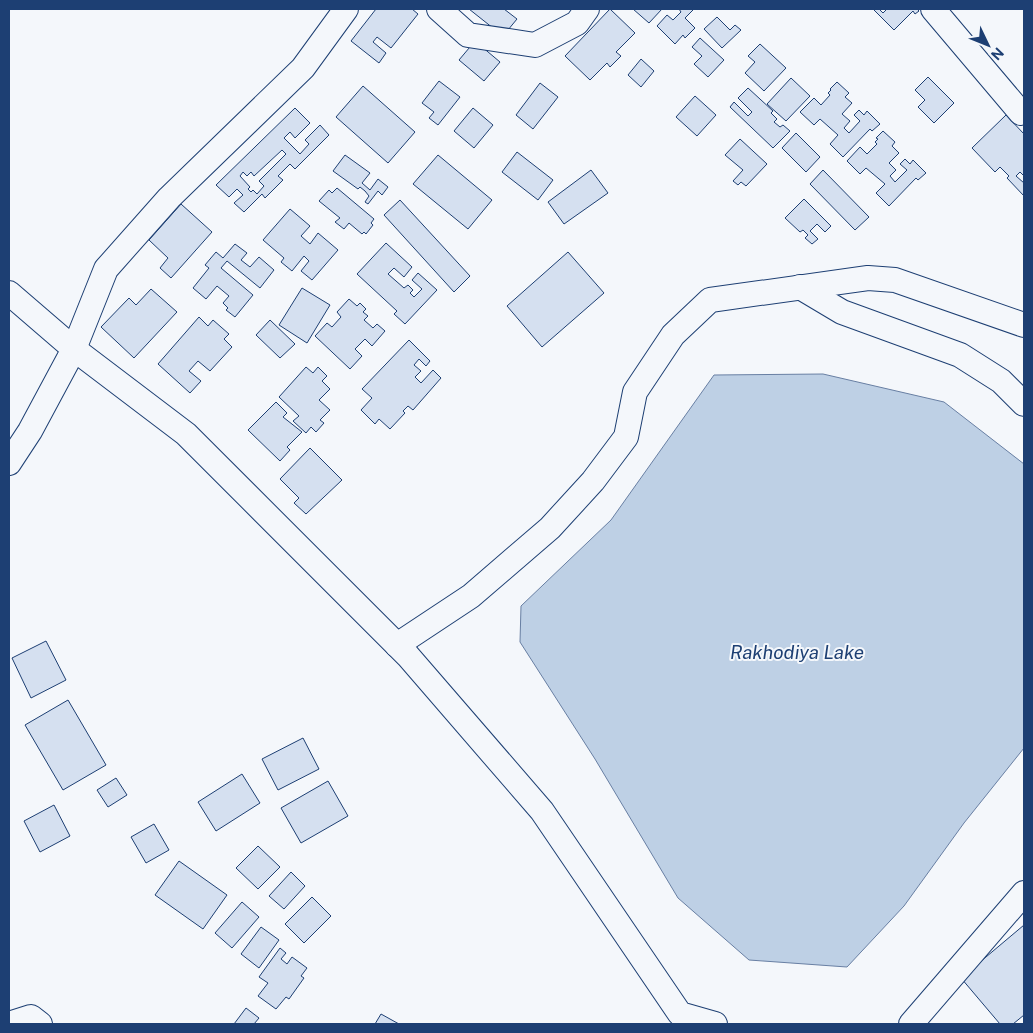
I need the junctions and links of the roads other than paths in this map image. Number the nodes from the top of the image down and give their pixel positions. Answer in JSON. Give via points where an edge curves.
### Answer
{"nodes":[{"id":1,"x":346,"y":9,"type":"edge"},
{"id":2,"x":439,"y":9,"type":"edge"},
{"id":3,"x":587,"y":9,"type":"edge"},
{"id":4,"x":933,"y":9,"type":"edge"},
{"id":5,"x":1021,"y":113,"type":"dead end"},
{"id":6,"x":800,"y":287,"type":"junction"},
{"id":7,"x":9,"y":293,"type":"edge"},
{"id":8,"x":1024,"y":325,"type":"edge"},
{"id":9,"x":74,"y":349,"type":"junction"},
{"id":10,"x":1024,"y":404,"type":"edge"},
{"id":11,"x":9,"y":463,"type":"edge"},
{"id":12,"x":397,"y":645,"type":"junction"},
{"id":13,"x":1024,"y":893,"type":"edge"},
{"id":14,"x":676,"y":1019,"type":"edge"},
{"id":15,"x":10,"y":1024,"type":"edge"},
{"id":16,"x":40,"y":1024,"type":"edge"},
{"id":17,"x":715,"y":1024,"type":"edge"},
{"id":18,"x":911,"y":1024,"type":"edge"}],
"edges":[{"from":1,"to":9,"type":"street","via":[[303,68],[169,198],[106,269]]},
{"from":2,"to":3,"type":"street","via":[[468,35],[534,45],[577,23]]},
{"from":4,"to":5,"type":"street"},
{"from":6,"to":8,"type":"street","via":[[868,278],[895,280]]},
{"from":6,"to":10,"type":"street","via":[[842,312],[960,355],[1001,381]]},
{"from":6,"to":12,"type":"street","via":[[710,300],[673,335],[635,392],[626,437],[593,481],[550,528],[471,596]]},
{"from":7,"to":9,"type":"street"},
{"from":9,"to":11,"type":"street"},
{"from":9,"to":12,"type":"street","via":[[186,434]]},
{"from":12,"to":14,"type":"street","via":[[542,811]]},
{"from":13,"to":18,"type":"street"},
{"from":14,"to":17,"type":"street"},
{"from":15,"to":16,"type":"street","via":[[31,1017]]}]}
